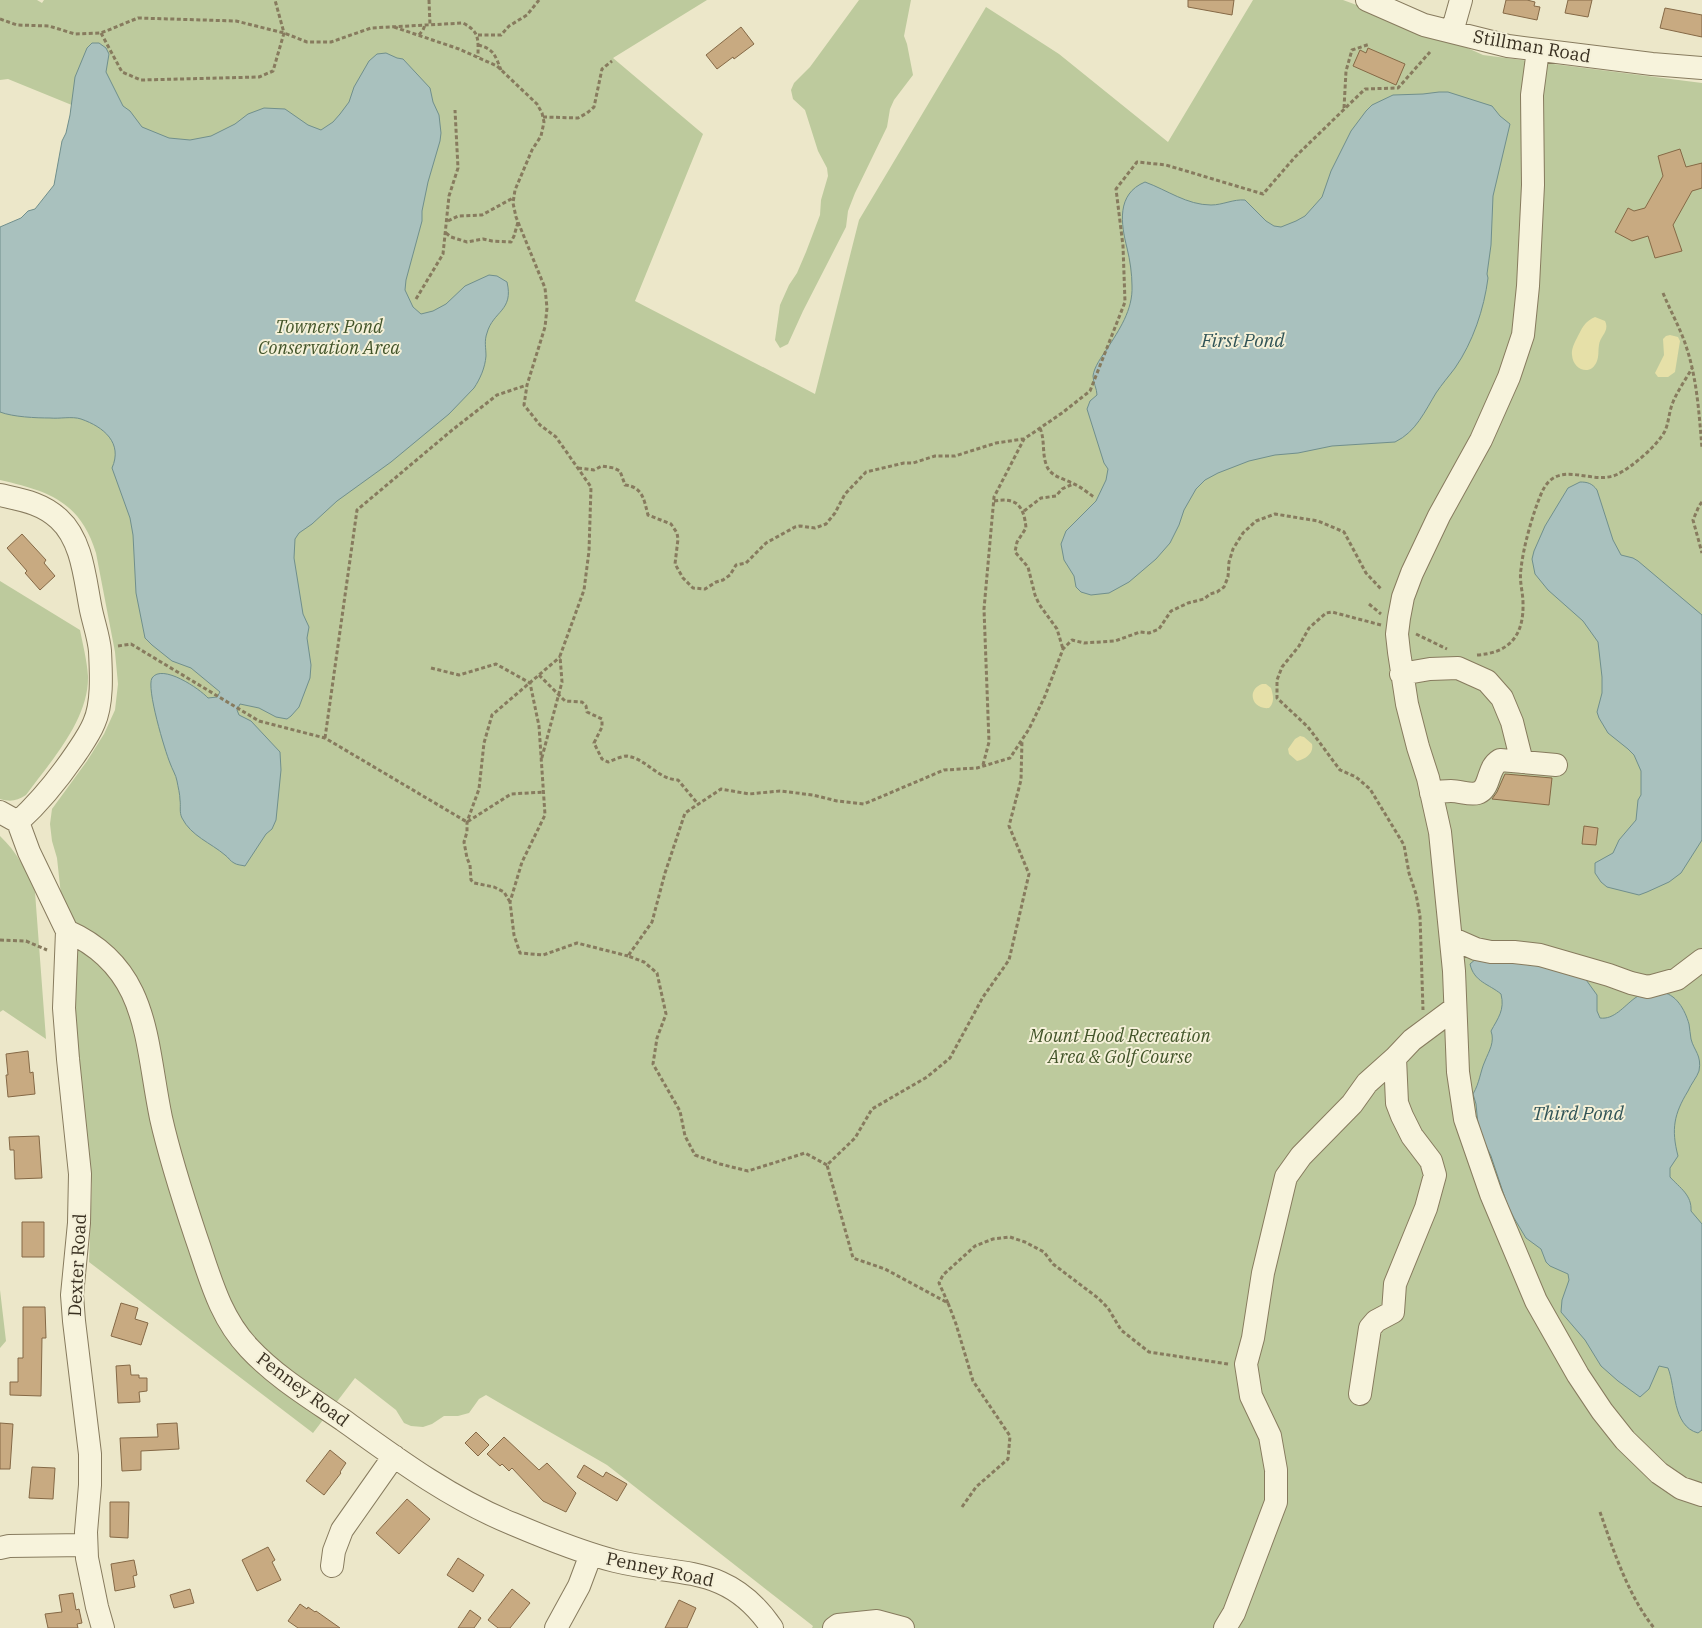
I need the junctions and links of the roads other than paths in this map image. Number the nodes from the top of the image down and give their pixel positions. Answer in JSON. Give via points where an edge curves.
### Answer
{"nodes":[{"id":1,"x":1367,"y":0,"type":"edge"},
{"id":2,"x":1461,"y":0,"type":"edge"},
{"id":3,"x":1452,"y":32,"type":"junction"},
{"id":4,"x":1538,"y":50,"type":"junction"},
{"id":5,"x":1702,"y":68,"type":"edge"},
{"id":6,"x":0,"y":495,"type":"edge"},
{"id":7,"x":1401,"y":674,"type":"junction"},
{"id":8,"x":1522,"y":762,"type":"junction"},
{"id":9,"x":1556,"y":765,"type":"dead end"},
{"id":10,"x":1431,"y":793,"type":"junction"},
{"id":11,"x":9,"y":817,"type":"edge"},
{"id":12,"x":66,"y":938,"type":"junction"},
{"id":13,"x":1451,"y":938,"type":"junction"},
{"id":14,"x":1702,"y":960,"type":"edge"},
{"id":15,"x":1455,"y":1008,"type":"junction"},
{"id":16,"x":1395,"y":1058,"type":"junction"},
{"id":17,"x":1360,"y":1394,"type":"dead end"},
{"id":18,"x":394,"y":1456,"type":"junction"},
{"id":19,"x":1702,"y":1494,"type":"edge"},
{"id":20,"x":86,"y":1545,"type":"junction"},
{"id":21,"x":0,"y":1548,"type":"edge"},
{"id":22,"x":590,"y":1554,"type":"junction"},
{"id":23,"x":332,"y":1566,"type":"dead end"},
{"id":24,"x":1232,"y":1623,"type":"edge"},
{"id":25,"x":103,"y":1628,"type":"edge"},
{"id":26,"x":556,"y":1628,"type":"edge"},
{"id":27,"x":772,"y":1628,"type":"edge"},
{"id":28,"x":834,"y":1628,"type":"edge"},
{"id":29,"x":903,"y":1628,"type":"edge"}],
"edges":[{"from":1,"to":3,"type":"street","name":"Stillman Road","via":[[1417,22]]},
{"from":2,"to":3,"type":"street"},
{"from":3,"to":4,"type":"street","name":"Stillman Road"},
{"from":4,"to":5,"type":"street","name":"Stillman Road"},
{"from":4,"to":7,"type":"street","via":[[1532,95],[1533,185],[1523,335],[1509,377],[1481,440],[1436,523],[1403,597],[1397,634]]},
{"from":6,"to":11,"type":"street","via":[[39,505],[66,527],[82,564],[100,650],[95,722],[70,763],[30,811]]},
{"from":7,"to":8,"type":"street","via":[[1458,668],[1487,681],[1502,698]]},
{"from":7,"to":10,"type":"street"},
{"from":8,"to":9,"type":"street"},
{"from":8,"to":10,"type":"street","via":[[1498,761],[1485,787],[1474,795],[1452,791]]},
{"from":10,"to":13,"type":"street","via":[[1440,832]]},
{"from":11,"to":12,"type":"street","via":[[29,852]]},
{"from":12,"to":18,"type":"street","name":"Penney Road","via":[[81,937],[112,961],[138,1005],[168,1150],[225,1316],[248,1347],[269,1367]]},
{"from":12,"to":20,"type":"street","name":"Dexter Road","via":[[64,1008],[80,1174],[72,1295],[90,1454]]},
{"from":13,"to":14,"type":"street","via":[[1476,949],[1540,955],[1648,986],[1677,979]]},
{"from":13,"to":15,"type":"street"},
{"from":15,"to":16,"type":"street","via":[[1412,1040]]},
{"from":15,"to":19,"type":"street","via":[[1464,1119],[1490,1194],[1536,1302],[1578,1375],[1626,1440],[1672,1483]]},
{"from":16,"to":17,"type":"street","via":[[1397,1103],[1412,1136],[1432,1161],[1436,1174],[1426,1208],[1395,1284],[1393,1312],[1370,1328]]},
{"from":16,"to":24,"type":"street","via":[[1367,1083],[1286,1177],[1246,1364],[1251,1396],[1270,1436],[1276,1470],[1276,1502]]},
{"from":18,"to":22,"type":"street","name":"Penney Road","via":[[466,1503]]},
{"from":18,"to":23,"type":"street","via":[[342,1530]]},
{"from":20,"to":21,"type":"street"},
{"from":20,"to":25,"type":"street","name":"Dexter Road"},
{"from":22,"to":26,"type":"street","via":[[580,1586]]},
{"from":22,"to":27,"type":"street","name":"Penney Road","via":[[713,1578],[739,1593]]},
{"from":28,"to":29,"type":"street","via":[[877,1620]]}]}
